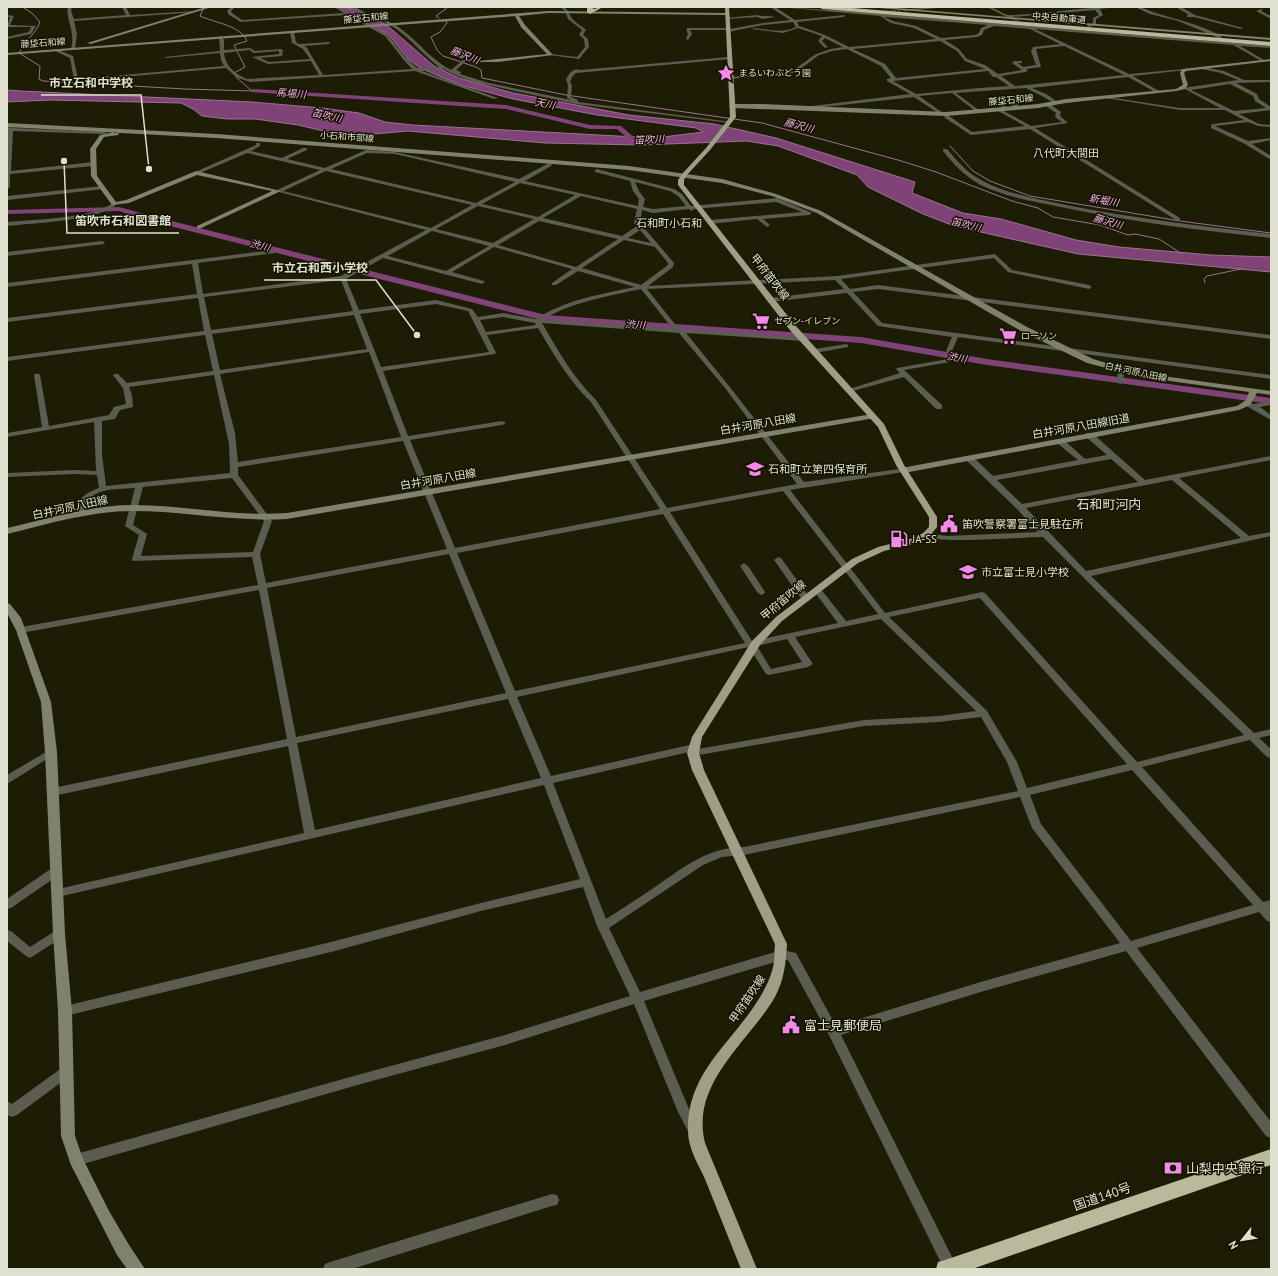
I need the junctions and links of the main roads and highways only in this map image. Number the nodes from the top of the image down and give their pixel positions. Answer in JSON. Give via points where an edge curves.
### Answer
{"nodes":[{"id":1,"x":210,"y":7,"type":"edge"},
{"id":2,"x":600,"y":7,"type":"edge"},
{"id":3,"x":727,"y":7,"type":"edge"},
{"id":4,"x":822,"y":7,"type":"edge"},
{"id":5,"x":868,"y":7,"type":"edge"},
{"id":6,"x":839,"y":9,"type":"edge"},
{"id":7,"x":590,"y":10,"type":"edge"},
{"id":8,"x":516,"y":14,"type":"junction"},
{"id":9,"x":727,"y":16,"type":"junction"},
{"id":10,"x":1271,"y":43,"type":"edge"},
{"id":11,"x":82,"y":48,"type":"junction"},
{"id":12,"x":7,"y":54,"type":"edge"},
{"id":13,"x":480,"y":61,"type":"road end"},
{"id":14,"x":1271,"y":61,"type":"edge"},
{"id":15,"x":732,"y":106,"type":"junction"},
{"id":16,"x":8,"y":127,"type":"edge"},
{"id":17,"x":166,"y":133,"type":"junction"},
{"id":18,"x":685,"y":174,"type":"junction"},
{"id":19,"x":199,"y":227,"type":"dead end"},
{"id":20,"x":1271,"y":393,"type":"edge"},
{"id":21,"x":1251,"y":400,"type":"junction"},
{"id":22,"x":872,"y":416,"type":"junction"},
{"id":23,"x":904,"y":470,"type":"junction"},
{"id":24,"x":7,"y":531,"type":"edge"},
{"id":25,"x":7,"y":606,"type":"edge"},
{"id":26,"x":1271,"y":1157,"type":"edge"},
{"id":27,"x":949,"y":1268,"type":"edge"},
{"id":28,"x":137,"y":1269,"type":"edge"},
{"id":29,"x":749,"y":1269,"type":"edge"}],
"edges":[{"from":1,"to":11,"type":"main road","via":[[85,44]]},
{"from":2,"to":7,"type":"highway"},
{"from":3,"to":9,"type":"main road"},
{"from":4,"to":10,"type":"highway","name":"中央自動車道"},
{"from":5,"to":10,"type":"main road","via":[[1011,18],[1156,34],[1219,36]]},
{"from":6,"to":10,"type":"highway","name":"中央自動車道"},
{"from":7,"to":8,"type":"main road","name":"藤垈石和線"},
{"from":7,"to":9,"type":"main road","name":"藤垈石和線"},
{"from":8,"to":11,"type":"main road","name":"藤垈石和線"},
{"from":8,"to":13,"type":"main road","via":[[523,26],[551,55]]},
{"from":9,"to":15,"type":"main road"},
{"from":11,"to":12,"type":"main road","name":"藤垈石和線"},
{"from":14,"to":15,"type":"main road","name":"藤垈石和線","via":[[1184,70],[1182,73],[1185,88],[978,112],[944,114]]},
{"from":15,"to":18,"type":"main road","via":[[730,121]]},
{"from":16,"to":17,"type":"main road","name":"小石和市部線"},
{"from":17,"to":18,"type":"main road","name":"小石和市部線"},
{"from":17,"to":19,"type":"main road","via":[[102,136],[94,149],[94,176],[112,207],[196,173],[278,191]]},
{"from":18,"to":21,"type":"main road","name":"白井河原八田線","via":[[758,190],[817,211],[971,299],[1063,349],[1120,376],[1141,375]]},
{"from":18,"to":22,"type":"main road","name":"甲府笛吹線","via":[[680,181],[681,185],[695,208],[710,222],[796,332]]},
{"from":20,"to":21,"type":"main road","name":"白井河原八田線"},
{"from":21,"to":23,"type":"main road","name":"白井河原八田線旧道","via":[[1239,408]]},
{"from":22,"to":23,"type":"main road","name":"甲府笛吹線","via":[[886,434],[895,457]]},
{"from":22,"to":24,"type":"main road","name":"白井河原八田線","via":[[287,516],[265,518],[134,508],[111,509]]},
{"from":23,"to":29,"type":"main road","name":"甲府笛吹線","via":[[910,484],[932,517],[933,527],[926,535],[864,556],[779,619],[753,645],[705,723],[693,750],[698,770],[781,944],[778,978],[768,996],[701,1088],[695,1107],[695,1131],[702,1154]]},
{"from":25,"to":28,"type":"main road","via":[[21,630],[46,702],[51,752],[59,934],[66,1011],[68,1136],[76,1160],[104,1216]]},
{"from":26,"to":27,"type":"highway","name":"国道140号"}]}
